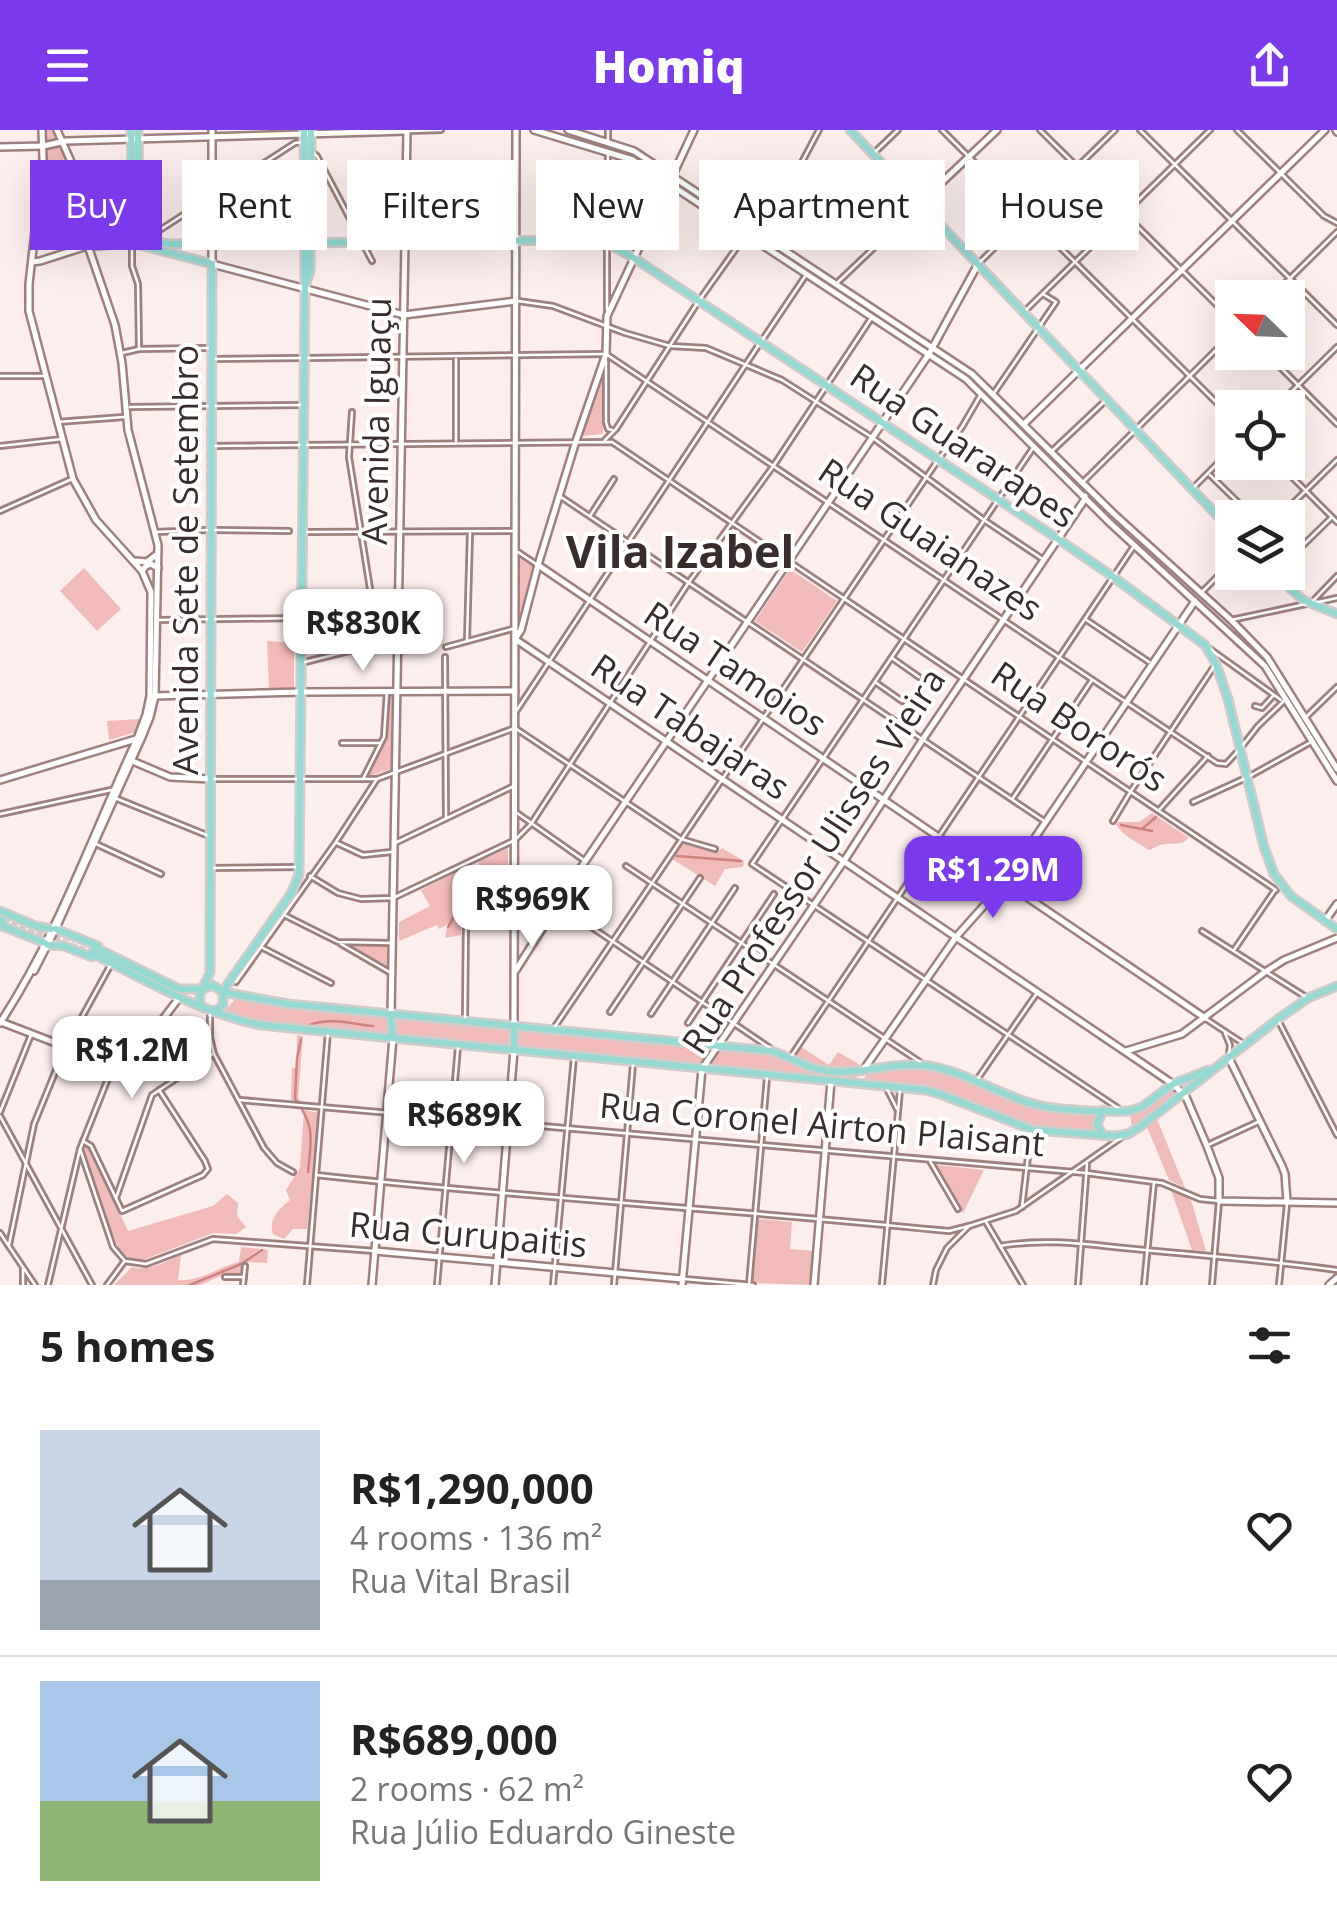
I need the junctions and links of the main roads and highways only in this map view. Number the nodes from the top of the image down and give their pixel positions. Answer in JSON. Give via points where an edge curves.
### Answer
{"nodes":[{"id":1,"x":850,"y":130,"type":"edge"},
{"id":2,"x":135,"y":135,"type":"edge"},
{"id":3,"x":304,"y":135,"type":"edge"},
{"id":4,"x":134,"y":160,"type":"edge"},
{"id":5,"x":136,"y":160,"type":"edge"},
{"id":6,"x":305,"y":160,"type":"edge"},
{"id":7,"x":311,"y":160,"type":"edge"},
{"id":8,"x":327,"y":242,"type":"edge"},
{"id":9,"x":162,"y":250,"type":"edge"},
{"id":10,"x":308,"y":250,"type":"edge"},
{"id":11,"x":1215,"y":513,"type":"edge"},
{"id":12,"x":1290,"y":590,"type":"edge"},
{"id":13,"x":1337,"y":614,"type":"edge"},
{"id":14,"x":1274,"y":874,"type":"junction"},
{"id":15,"x":1266,"y":883,"type":"road end"},
{"id":16,"x":291,"y":894,"type":"junction"},
{"id":17,"x":285,"y":911,"type":"road end"},
{"id":18,"x":1,"y":918,"type":"edge"},
{"id":19,"x":1337,"y":929,"type":"edge"},
{"id":20,"x":93,"y":950,"type":"tunnel mouth"},
{"id":21,"x":132,"y":970,"type":"junction"},
{"id":22,"x":210,"y":972,"type":"junction"},
{"id":23,"x":229,"y":986,"type":"junction"},
{"id":24,"x":1337,"y":986,"type":"edge"},
{"id":25,"x":203,"y":989,"type":"junction"},
{"id":26,"x":192,"y":990,"type":"junction"},
{"id":27,"x":179,"y":998,"type":"junction"},
{"id":28,"x":206,"y":1009,"type":"junction"},
{"id":29,"x":392,"y":1014,"type":"junction"},
{"id":30,"x":514,"y":1025,"type":"junction"},
{"id":31,"x":393,"y":1038,"type":"junction"},
{"id":32,"x":514,"y":1050,"type":"junction"},
{"id":33,"x":1214,"y":1068,"type":"junction"},
{"id":34,"x":865,"y":1071,"type":"junction"},
{"id":35,"x":853,"y":1084,"type":"junction"},
{"id":36,"x":864,"y":1086,"type":"junction"},
{"id":37,"x":1103,"y":1110,"type":"junction"},
{"id":38,"x":1122,"y":1111,"type":"junction"},
{"id":39,"x":1128,"y":1126,"type":"junction"},
{"id":40,"x":1102,"y":1135,"type":"junction"}],
"edges":[{"from":1,"to":11,"type":"main road"},
{"from":2,"to":4,"type":"main road"},
{"from":2,"to":5,"type":"main road"},
{"from":3,"to":6,"type":"main road"},
{"from":3,"to":7,"type":"main road"},
{"from":8,"to":14,"type":"main road","name":"Rua Guararapes","via":[[607,243],[1058,538],[1205,645],[1216,664]]},
{"from":9,"to":22,"type":"main road","name":"Avenida Sete de Setembro","via":[[212,264]]},
{"from":10,"to":16,"type":"main road","via":[[299,866]]},
{"from":12,"to":13,"type":"main road"},
{"from":14,"to":15,"type":"main road"},
{"from":14,"to":19,"type":"main road","via":[[1278,888]]},
{"from":16,"to":17,"type":"main road"},
{"from":16,"to":23,"type":"main road"},
{"from":18,"to":21,"type":"main road","via":[[47,944]]},
{"from":18,"to":21,"type":"main road","via":[[80,938]]},
{"from":20,"to":21,"type":"main road"},
{"from":21,"to":26,"type":"main road"},
{"from":21,"to":27,"type":"main road"},
{"from":22,"to":23,"type":"main road"},
{"from":22,"to":25,"type":"main road","name":"Avenida Sete de Setembro"},
{"from":23,"to":25,"type":"main road"},
{"from":23,"to":28,"type":"main road","via":[[222,1007]]},
{"from":23,"to":29,"type":"main road","via":[[262,1001]]},
{"from":24,"to":33,"type":"main road","via":[[1308,998]]},
{"from":25,"to":26,"type":"main road"},
{"from":25,"to":28,"type":"main road","via":[[199,1000]]},
{"from":26,"to":27,"type":"main road"},
{"from":27,"to":28,"type":"main road"},
{"from":28,"to":31,"type":"main road","via":[[260,1024]]},
{"from":29,"to":30,"type":"main road"},
{"from":29,"to":31,"type":"main road"},
{"from":30,"to":32,"type":"main road"},
{"from":30,"to":34,"type":"main road","via":[[776,1052],[830,1072]]},
{"from":31,"to":32,"type":"main road"},
{"from":32,"to":35,"type":"main road"},
{"from":33,"to":38,"type":"main road"},
{"from":33,"to":39,"type":"main road","via":[[1141,1126]]},
{"from":34,"to":35,"type":"main road"},
{"from":34,"to":36,"type":"main road"},
{"from":34,"to":37,"type":"main road","via":[[924,1065],[1030,1103]]},
{"from":35,"to":36,"type":"main road"},
{"from":36,"to":40,"type":"main road","via":[[940,1094],[1032,1130]]},
{"from":37,"to":38,"type":"main road"},
{"from":37,"to":40,"type":"main road","via":[[1097,1124]]},
{"from":38,"to":39,"type":"main road"},
{"from":39,"to":40,"type":"main road"}]}
